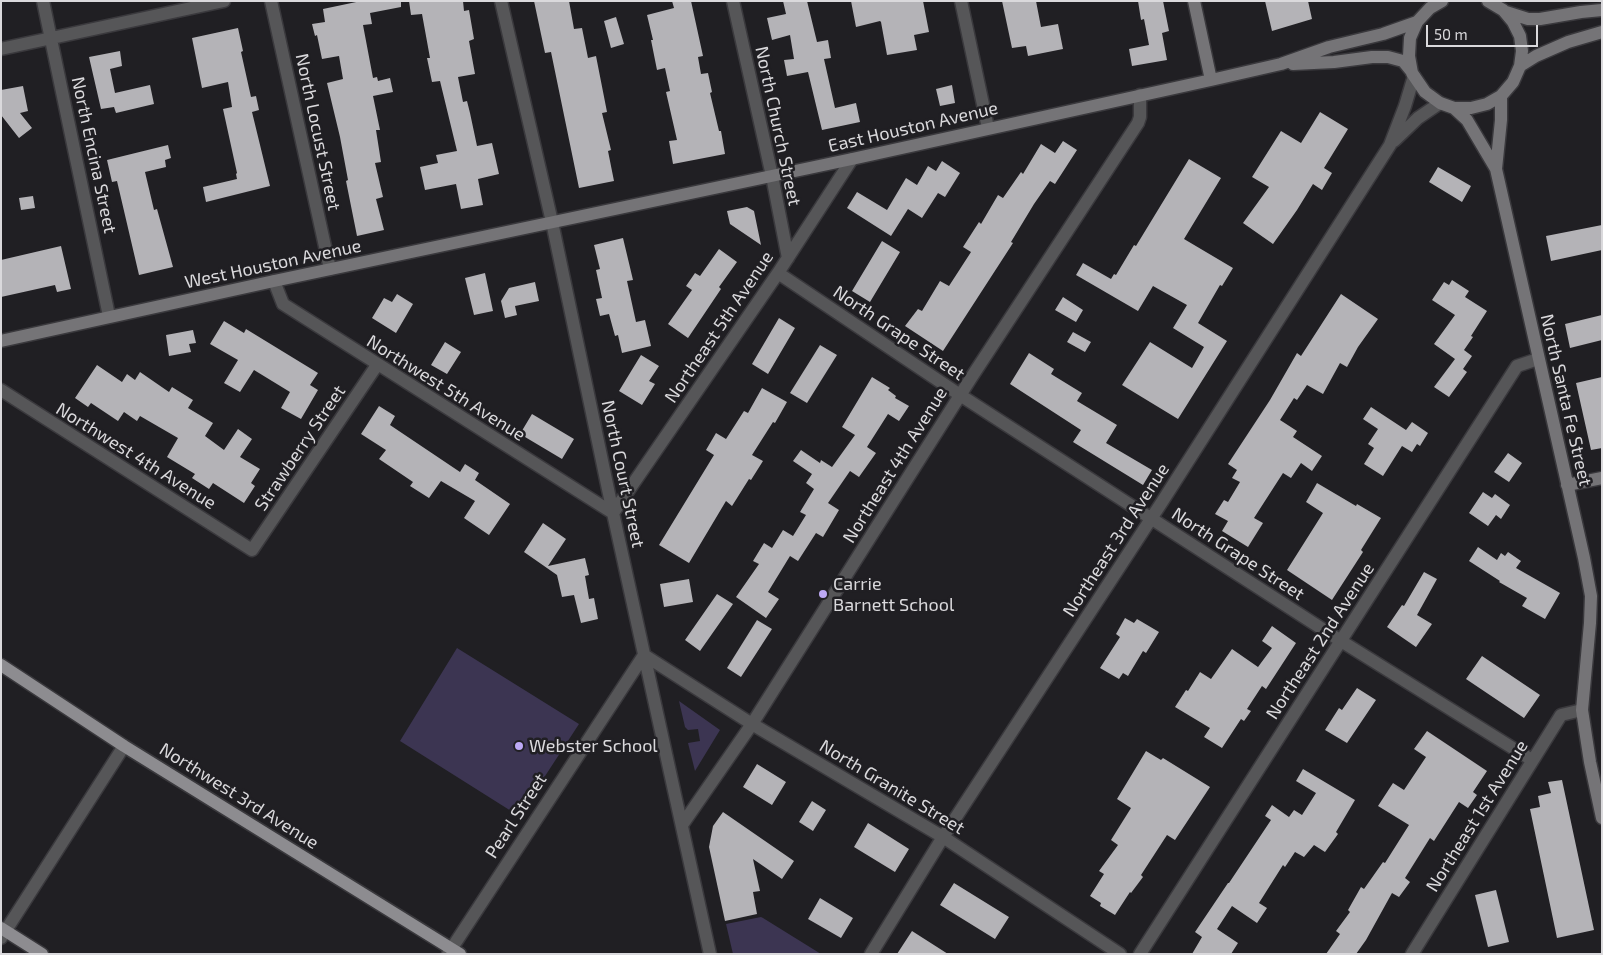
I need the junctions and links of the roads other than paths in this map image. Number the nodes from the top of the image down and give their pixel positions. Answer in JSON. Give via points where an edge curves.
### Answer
{"nodes":[{"id":1,"x":43,"y":1,"type":"edge"},
{"id":2,"x":224,"y":1,"type":"edge"},
{"id":3,"x":271,"y":1,"type":"edge"},
{"id":4,"x":501,"y":1,"type":"edge"},
{"id":5,"x":733,"y":1,"type":"edge"},
{"id":6,"x":961,"y":1,"type":"edge"},
{"id":7,"x":1194,"y":1,"type":"edge"},
{"id":8,"x":1442,"y":1,"type":"edge"},
{"id":9,"x":1488,"y":1,"type":"edge"},
{"id":10,"x":1504,"y":10,"type":"junction"},
{"id":11,"x":1602,"y":10,"type":"edge"},
{"id":12,"x":1417,"y":22,"type":"junction"},
{"id":13,"x":1602,"y":32,"type":"edge"},
{"id":14,"x":51,"y":38,"type":"junction"},
{"id":15,"x":1,"y":49,"type":"edge"},
{"id":16,"x":1281,"y":64,"type":"junction"},
{"id":17,"x":1520,"y":66,"type":"junction"},
{"id":18,"x":1413,"y":74,"type":"junction"},
{"id":19,"x":1211,"y":80,"type":"junction"},
{"id":20,"x":1140,"y":95,"type":"junction"},
{"id":21,"x":1501,"y":96,"type":"junction"},
{"id":22,"x":1440,"y":103,"type":"junction"},
{"id":23,"x":1454,"y":108,"type":"junction"},
{"id":24,"x":988,"y":128,"type":"junction"},
{"id":25,"x":1390,"y":145,"type":"junction"},
{"id":26,"x":852,"y":159,"type":"junction"},
{"id":27,"x":1496,"y":169,"type":"junction"},
{"id":28,"x":772,"y":176,"type":"junction"},
{"id":29,"x":552,"y":222,"type":"junction"},
{"id":30,"x":788,"y":258,"type":"junction"},
{"id":31,"x":330,"y":269,"type":"junction"},
{"id":32,"x":778,"y":274,"type":"junction"},
{"id":33,"x":274,"y":281,"type":"junction"},
{"id":34,"x":109,"y":316,"type":"junction"},
{"id":35,"x":1,"y":341,"type":"edge"},
{"id":36,"x":1538,"y":359,"type":"junction"},
{"id":37,"x":377,"y":365,"type":"junction"},
{"id":38,"x":1,"y":390,"type":"edge"},
{"id":39,"x":960,"y":396,"type":"junction"},
{"id":40,"x":1602,"y":478,"type":"edge"},
{"id":41,"x":1567,"y":485,"type":"junction"},
{"id":42,"x":613,"y":514,"type":"junction"},
{"id":43,"x":1151,"y":519,"type":"junction"},
{"id":44,"x":252,"y":550,"type":"joint"},
{"id":45,"x":1341,"y":640,"type":"junction"},
{"id":46,"x":644,"y":655,"type":"junction"},
{"id":47,"x":1,"y":665,"type":"edge"},
{"id":48,"x":1582,"y":710,"type":"junction"},
{"id":49,"x":752,"y":724,"type":"junction"},
{"id":50,"x":124,"y":746,"type":"junction"},
{"id":51,"x":1532,"y":760,"type":"junction"},
{"id":52,"x":1602,"y":818,"type":"edge"},
{"id":53,"x":682,"y":825,"type":"junction"},
{"id":54,"x":943,"y":837,"type":"junction"},
{"id":55,"x":3,"y":932,"type":"edge"},
{"id":56,"x":453,"y":952,"type":"edge"},
{"id":57,"x":42,"y":954,"type":"edge"},
{"id":58,"x":710,"y":954,"type":"edge"},
{"id":59,"x":871,"y":954,"type":"edge"},
{"id":60,"x":1120,"y":954,"type":"edge"},
{"id":61,"x":1140,"y":954,"type":"edge"},
{"id":62,"x":1412,"y":954,"type":"edge"}],
"edges":[{"from":1,"to":14,"type":"street","name":"North Encina Street"},
{"from":2,"to":14,"type":"street"},
{"from":3,"to":31,"type":"street","name":"North Locust Street"},
{"from":4,"to":29,"type":"street","name":"North Court Street"},
{"from":5,"to":28,"type":"street","name":"North Church Street"},
{"from":6,"to":24,"type":"street"},
{"from":7,"to":19,"type":"main road"},
{"from":8,"to":12,"type":"main road"},
{"from":9,"to":10,"type":"main road"},
{"from":10,"to":11,"type":"main road","via":[[1528,19],[1540,19]]},
{"from":10,"to":17,"type":"main road","via":[[1520,36]]},
{"from":12,"to":16,"type":"main road","name":"East Houston Avenue"},
{"from":12,"to":18,"type":"main road","via":[[1410,38]]},
{"from":13,"to":17,"type":"main road","via":[[1559,46]]},
{"from":14,"to":15,"type":"street"},
{"from":14,"to":34,"type":"street","name":"North Encina Street"},
{"from":16,"to":18,"type":"main road","name":"East Houston Avenue","via":[[1388,57],[1403,61]]},
{"from":16,"to":19,"type":"main road","name":"East Houston Avenue"},
{"from":17,"to":21,"type":"main road","via":[[1513,82]]},
{"from":18,"to":22,"type":"main road","name":"East Houston Avenue","via":[[1425,92]]},
{"from":18,"to":25,"type":"street","name":"Northeast 3rd Avenue"},
{"from":19,"to":20,"type":"main road","name":"East Houston Avenue"},
{"from":20,"to":24,"type":"main road","name":"East Houston Avenue"},
{"from":20,"to":39,"type":"street","name":"Northeast 4th Avenue","via":[[1138,123]]},
{"from":21,"to":23,"type":"main road","via":[[1487,104]]},
{"from":21,"to":27,"type":"main road","name":"North Santa Fe Street"},
{"from":22,"to":23,"type":"main road"},
{"from":22,"to":25,"type":"street","name":"Northeast 3rd Avenue","via":[[1418,118]]},
{"from":23,"to":27,"type":"main road","name":"North Santa Fe Street","via":[[1467,120]]},
{"from":24,"to":26,"type":"main road","name":"East Houston Avenue"},
{"from":25,"to":43,"type":"street","name":"Northeast 3rd Avenue"},
{"from":26,"to":28,"type":"main road","name":"East Houston Avenue"},
{"from":26,"to":30,"type":"street","name":"Northeast 5th Avenue"},
{"from":27,"to":36,"type":"main road","name":"North Santa Fe Street"},
{"from":28,"to":29,"type":"main road","name":"East Houston Avenue"},
{"from":28,"to":30,"type":"street","name":"North Church Street"},
{"from":29,"to":31,"type":"main road","name":"West Houston Avenue"},
{"from":29,"to":42,"type":"street","name":"North Court Street"},
{"from":30,"to":32,"type":"street","name":"Northeast 5th Avenue"},
{"from":31,"to":33,"type":"main road","name":"West Houston Avenue"},
{"from":32,"to":39,"type":"street","name":"North Grape Street"},
{"from":32,"to":42,"type":"street","name":"Northeast 5th Avenue"},
{"from":33,"to":34,"type":"main road","name":"West Houston Avenue"},
{"from":33,"to":37,"type":"street","name":"Northwest 5th Avenue","via":[[283,304]]},
{"from":34,"to":35,"type":"main road","name":"West Houston Avenue"},
{"from":36,"to":41,"type":"main road","name":"North Santa Fe Street"},
{"from":36,"to":45,"type":"street","name":"Northeast 2nd Avenue","via":[[1517,366]]},
{"from":37,"to":42,"type":"street","name":"Northwest 5th Avenue"},
{"from":37,"to":44,"type":"street","name":"Strawberry Street"},
{"from":38,"to":44,"type":"street","name":"Northwest 4th Avenue"},
{"from":39,"to":43,"type":"street","name":"North Grape Street"},
{"from":39,"to":49,"type":"street","name":"Northeast 4th Avenue"},
{"from":40,"to":41,"type":"main road"},
{"from":41,"to":48,"type":"main road","name":"North Santa Fe Street","via":[[1590,596]]},
{"from":42,"to":46,"type":"street","name":"North Court Street"},
{"from":43,"to":45,"type":"street","name":"North Grape Street"},
{"from":43,"to":54,"type":"street","name":"Northeast 3rd Avenue"},
{"from":45,"to":51,"type":"street","name":"North Grape Street"},
{"from":45,"to":61,"type":"street","name":"Northeast 2nd Avenue"},
{"from":46,"to":49,"type":"street","name":"North Granite Street"},
{"from":46,"to":53,"type":"street","name":"North Court Street"},
{"from":46,"to":56,"type":"street","name":"Pearl Street"},
{"from":47,"to":50,"type":"main road","name":"Northwest 3rd Avenue"},
{"from":48,"to":51,"type":"street","name":"Northeast 1st Avenue","via":[[1561,715]]},
{"from":48,"to":52,"type":"main road","name":"North Santa Fe Street"},
{"from":49,"to":53,"type":"street","name":"Northeast 4th Avenue"},
{"from":49,"to":54,"type":"street","name":"North Granite Street"},
{"from":50,"to":55,"type":"street"},
{"from":50,"to":56,"type":"main road","name":"Northwest 3rd Avenue"},
{"from":51,"to":62,"type":"street","name":"Northeast 1st Avenue"},
{"from":53,"to":58,"type":"street","name":"North Court Street"},
{"from":54,"to":59,"type":"street","name":"Northeast 3rd Avenue"},
{"from":54,"to":60,"type":"street","name":"North Granite Street"},
{"from":55,"to":57,"type":"main road"}]}
